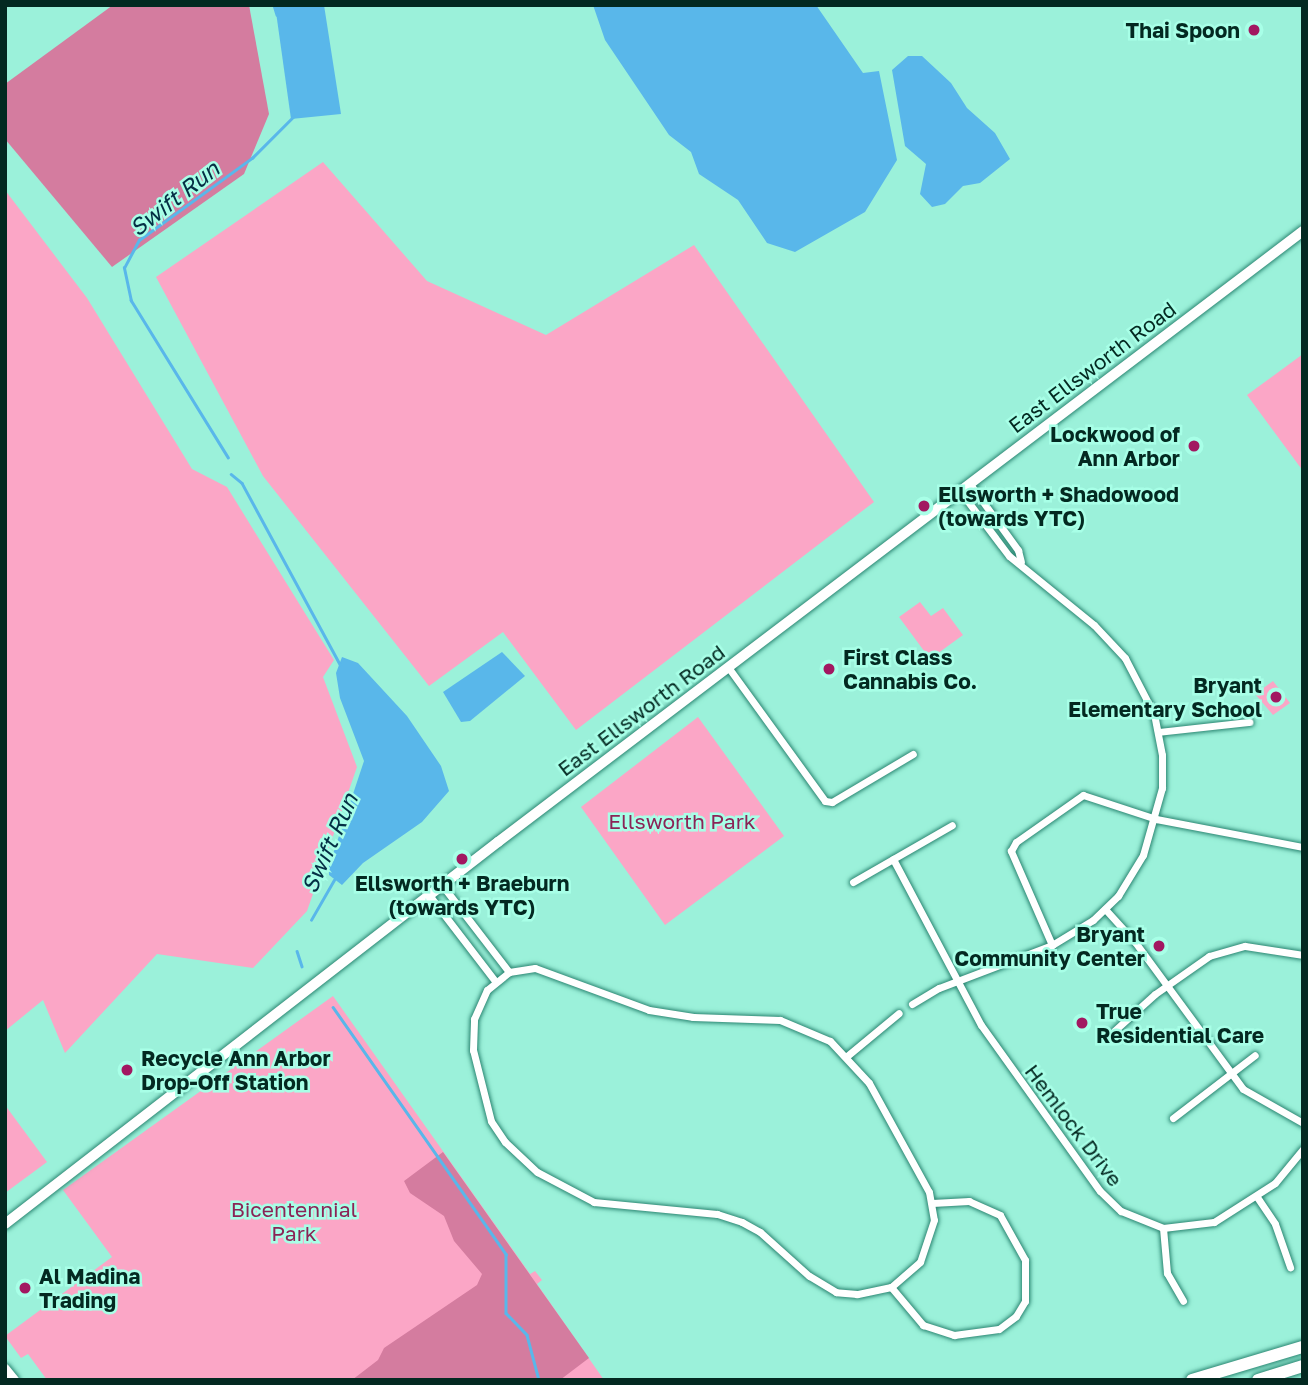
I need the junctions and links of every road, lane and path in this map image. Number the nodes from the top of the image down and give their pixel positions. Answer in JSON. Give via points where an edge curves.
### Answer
{"nodes":[{"id":1,"x":1303,"y":231,"type":"edge"},
{"id":2,"x":970,"y":484,"type":"junction"},
{"id":3,"x":960,"y":491,"type":"junction"},
{"id":4,"x":1021,"y":562,"type":"junction"},
{"id":5,"x":728,"y":667,"type":"junction"},
{"id":6,"x":1249,"y":722,"type":"dead end"},
{"id":7,"x":1158,"y":732,"type":"junction"},
{"id":8,"x":913,"y":754,"type":"dead end"},
{"id":9,"x":1156,"y":819,"type":"junction"},
{"id":10,"x":952,"y":825,"type":"dead end"},
{"id":11,"x":1303,"y":847,"type":"edge"},
{"id":12,"x":893,"y":859,"type":"junction"},
{"id":13,"x":853,"y":882,"type":"dead end"},
{"id":14,"x":442,"y":885,"type":"junction"},
{"id":15,"x":429,"y":895,"type":"junction"},
{"id":16,"x":1105,"y":909,"type":"junction"},
{"id":17,"x":1052,"y":945,"type":"junction"},
{"id":18,"x":1303,"y":955,"type":"edge"},
{"id":19,"x":509,"y":972,"type":"junction"},
{"id":20,"x":495,"y":981,"type":"junction"},
{"id":21,"x":961,"y":981,"type":"junction"},
{"id":22,"x":1166,"y":985,"type":"junction"},
{"id":23,"x":912,"y":1004,"type":"dead end"},
{"id":24,"x":900,"y":1013,"type":"dead end"},
{"id":25,"x":1114,"y":1031,"type":"dead end"},
{"id":26,"x":1255,"y":1055,"type":"dead end"},
{"id":27,"x":847,"y":1056,"type":"junction"},
{"id":28,"x":1232,"y":1076,"type":"junction"},
{"id":29,"x":1173,"y":1118,"type":"dead end"},
{"id":30,"x":1303,"y":1124,"type":"edge"},
{"id":31,"x":1303,"y":1149,"type":"edge"},
{"id":32,"x":1258,"y":1197,"type":"junction"},
{"id":33,"x":932,"y":1203,"type":"junction"},
{"id":34,"x":5,"y":1224,"type":"edge"},
{"id":35,"x":1163,"y":1228,"type":"junction"},
{"id":36,"x":1290,"y":1267,"type":"dead end"},
{"id":37,"x":891,"y":1287,"type":"junction"},
{"id":38,"x":1184,"y":1301,"type":"dead end"},
{"id":39,"x":1303,"y":1347,"type":"edge"},
{"id":40,"x":1303,"y":1366,"type":"edge"},
{"id":41,"x":5,"y":1369,"type":"edge"},
{"id":42,"x":14,"y":1380,"type":"edge"},
{"id":43,"x":1192,"y":1380,"type":"edge"},
{"id":44,"x":1258,"y":1380,"type":"edge"}],
"edges":[{"from":1,"to":2,"type":"main road","name":"East Ellsworth Road"},
{"from":2,"to":3,"type":"main road","name":"East Ellsworth Road"},
{"from":2,"to":4,"type":"street","via":[[1018,550]]},
{"from":3,"to":4,"type":"street","via":[[1009,556]]},
{"from":3,"to":5,"type":"main road","name":"East Ellsworth Road"},
{"from":4,"to":7,"type":"street","via":[[1116,647],[1142,685]]},
{"from":5,"to":8,"type":"street","via":[[825,801],[832,802]]},
{"from":5,"to":14,"type":"main road","name":"East Ellsworth Road"},
{"from":6,"to":7,"type":"street"},
{"from":7,"to":9,"type":"street","via":[[1163,771]]},
{"from":9,"to":11,"type":"street"},
{"from":9,"to":16,"type":"street","via":[[1136,869]]},
{"from":9,"to":17,"type":"street","via":[[1083,795],[1013,846],[1012,857]]},
{"from":10,"to":12,"type":"street"},
{"from":12,"to":13,"type":"street"},
{"from":12,"to":21,"type":"street","name":"Hemlock Drive"},
{"from":14,"to":15,"type":"main road","name":"East Ellsworth Road"},
{"from":14,"to":19,"type":"street"},
{"from":15,"to":20,"type":"street"},
{"from":15,"to":34,"type":"main road","name":"East Ellsworth Road"},
{"from":16,"to":17,"type":"street"},
{"from":16,"to":22,"type":"street"},
{"from":17,"to":21,"type":"street"},
{"from":18,"to":22,"type":"street","via":[[1262,946],[1224,951]]},
{"from":19,"to":20,"type":"street"},
{"from":19,"to":27,"type":"street","via":[[548,971],[632,1005],[675,1015],[780,1020],[820,1035]]},
{"from":20,"to":37,"type":"street","via":[[474,1019],[477,1080],[491,1121],[505,1142],[537,1172],[594,1202],[717,1214],[742,1222],[832,1290],[857,1294]]},
{"from":21,"to":23,"type":"street"},
{"from":21,"to":35,"type":"street","name":"Hemlock Drive","via":[[993,1043],[1100,1191],[1133,1218]]},
{"from":22,"to":25,"type":"street"},
{"from":22,"to":28,"type":"street"},
{"from":24,"to":27,"type":"street"},
{"from":26,"to":28,"type":"street"},
{"from":27,"to":33,"type":"street","via":[[876,1096]]},
{"from":28,"to":29,"type":"street"},
{"from":28,"to":30,"type":"street","via":[[1268,1107]]},
{"from":31,"to":32,"type":"street","name":"Hemlock Drive","via":[[1288,1171]]},
{"from":32,"to":35,"type":"street","name":"Hemlock Drive","via":[[1214,1222]]},
{"from":32,"to":36,"type":"street","via":[[1275,1224]]},
{"from":33,"to":37,"type":"street","via":[[934,1220],[927,1251],[912,1271]]},
{"from":33,"to":37,"type":"street","via":[[968,1201],[1000,1216],[1025,1260],[1029,1282],[1025,1301],[1016,1316],[999,1329],[954,1335],[923,1325]]},
{"from":35,"to":38,"type":"street","via":[[1167,1273]]},
{"from":39,"to":43,"type":"highway"},
{"from":40,"to":44,"type":"highway"},
{"from":41,"to":42,"type":"main road"}]}
